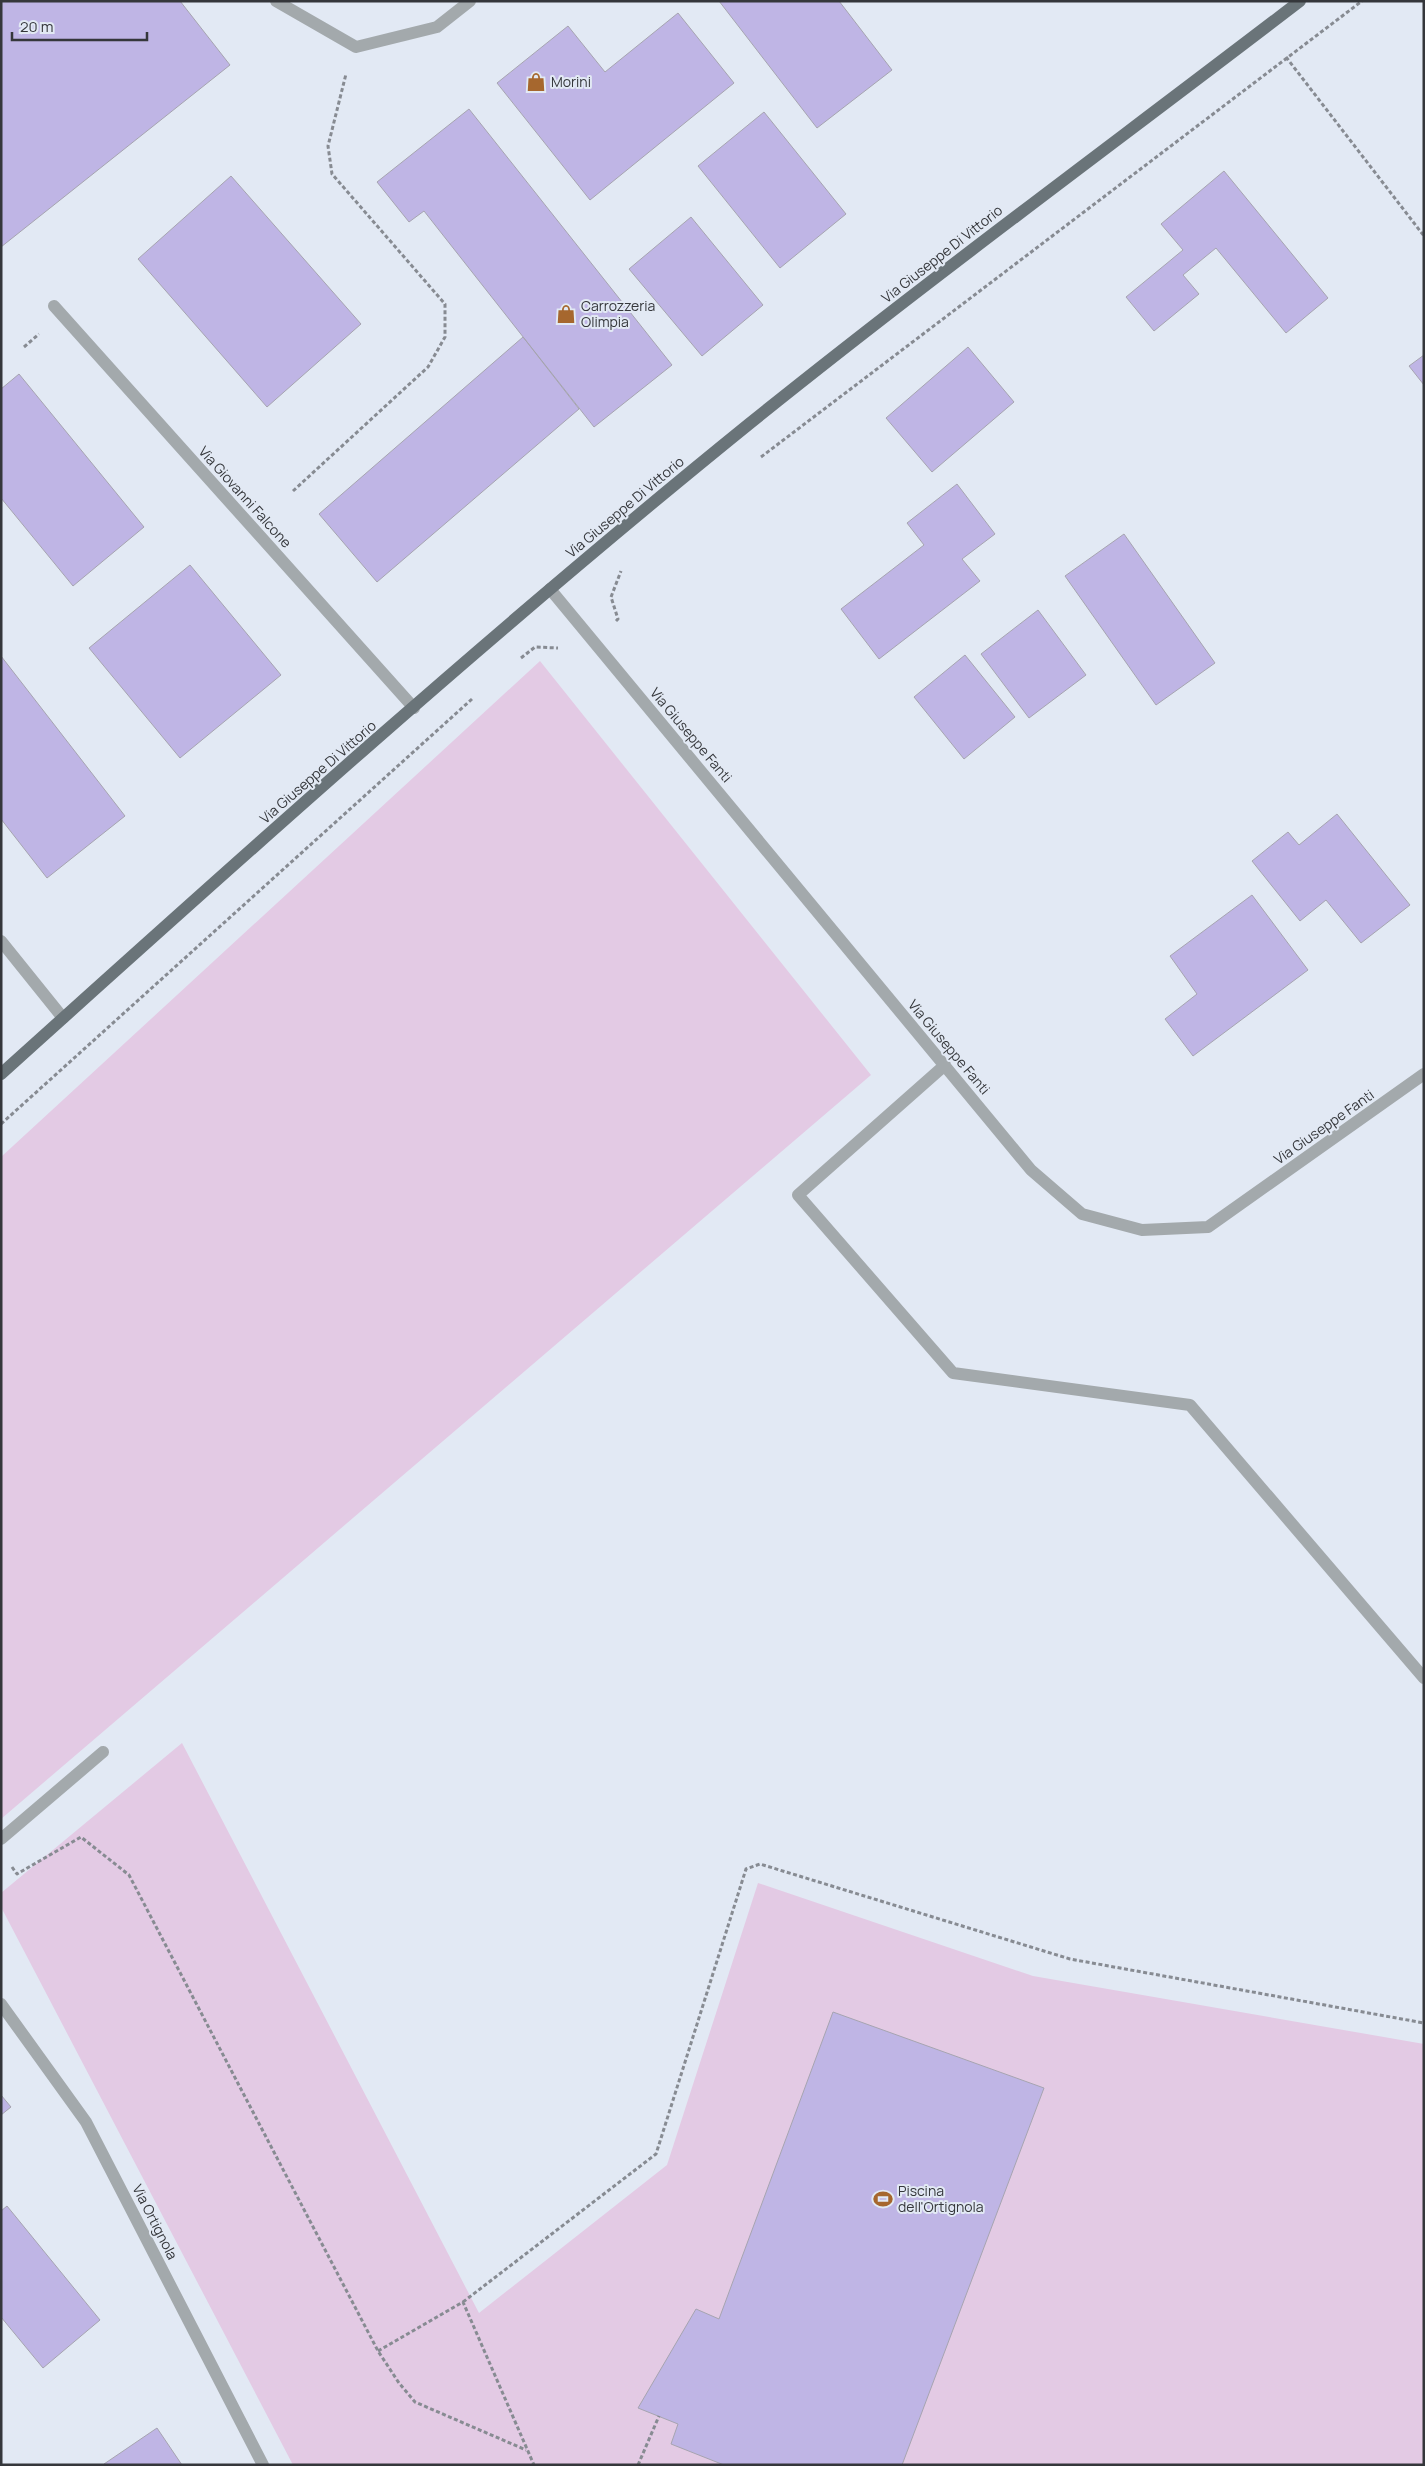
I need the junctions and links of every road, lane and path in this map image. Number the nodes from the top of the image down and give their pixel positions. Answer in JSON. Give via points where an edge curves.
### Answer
{"nodes":[{"id":1,"x":276,"y":1,"type":"edge"},
{"id":2,"x":470,"y":1,"type":"edge"},
{"id":3,"x":1300,"y":1,"type":"edge"},
{"id":4,"x":1362,"y":1,"type":"edge"},
{"id":5,"x":1264,"y":29,"type":"junction"},
{"id":6,"x":1286,"y":58,"type":"junction"},
{"id":7,"x":347,"y":71,"type":"dead end"},
{"id":8,"x":1424,"y":236,"type":"edge"},
{"id":9,"x":54,"y":306,"type":"dead end"},
{"id":10,"x":758,"y":459,"type":"dead end"},
{"id":11,"x":293,"y":491,"type":"dead end"},
{"id":12,"x":622,"y":570,"type":"dead end"},
{"id":13,"x":550,"y":589,"type":"junction"},
{"id":14,"x":618,"y":619,"type":"dead end"},
{"id":15,"x":564,"y":648,"type":"dead end"},
{"id":16,"x":520,"y":659,"type":"dead end"},
{"id":17,"x":475,"y":697,"type":"dead end"},
{"id":18,"x":414,"y":708,"type":"junction"},
{"id":19,"x":1,"y":941,"type":"edge"},
{"id":20,"x":63,"y":1018,"type":"junction"},
{"id":21,"x":945,"y":1065,"type":"junction"},
{"id":22,"x":1,"y":1074,"type":"edge"},
{"id":23,"x":1424,"y":1074,"type":"edge"},
{"id":24,"x":1,"y":1124,"type":"edge"},
{"id":25,"x":1424,"y":1678,"type":"edge"},
{"id":26,"x":103,"y":1752,"type":"dead end"},
{"id":27,"x":1,"y":1838,"type":"edge"},
{"id":28,"x":7,"y":1860,"type":"dead end"},
{"id":29,"x":1,"y":2004,"type":"edge"},
{"id":30,"x":1424,"y":2024,"type":"edge"},
{"id":31,"x":463,"y":2302,"type":"junction"},
{"id":32,"x":378,"y":2351,"type":"junction"},
{"id":33,"x":659,"y":2416,"type":"dead end"},
{"id":34,"x":526,"y":2450,"type":"junction"},
{"id":35,"x":263,"y":2465,"type":"edge"},
{"id":36,"x":534,"y":2465,"type":"edge"},
{"id":37,"x":638,"y":2465,"type":"edge"}],
"edges":[{"from":1,"to":2,"type":"street","via":[[356,47],[437,27]]},
{"from":3,"to":5,"type":"main road","name":"Via Giuseppe Di Vittorio"},
{"from":4,"to":6,"type":"path"},
{"from":5,"to":6,"type":"path"},
{"from":5,"to":13,"type":"main road","name":"Via Giuseppe Di Vittorio","via":[[956,261],[741,431]]},
{"from":6,"to":8,"type":"path"},
{"from":6,"to":10,"type":"path"},
{"from":7,"to":11,"type":"path","via":[[328,146],[332,174],[445,304],[445,337],[428,367]]},
{"from":9,"to":18,"type":"street","name":"Via Giovanni Falcone"},
{"from":12,"to":14,"type":"path","via":[[611,597]]},
{"from":13,"to":18,"type":"main road","name":"Via Giuseppe Di Vittorio"},
{"from":13,"to":21,"type":"street","name":"Via Giuseppe Fanti"},
{"from":15,"to":16,"type":"path","via":[[535,647]]},
{"from":17,"to":24,"type":"path"},
{"from":18,"to":20,"type":"main road","name":"Via Giuseppe Di Vittorio"},
{"from":19,"to":20,"type":"street"},
{"from":20,"to":22,"type":"main road","name":"Via Giuseppe Di Vittorio"},
{"from":21,"to":23,"type":"street","name":"Via Giuseppe Fanti","via":[[1031,1170],[1082,1214],[1142,1230],[1208,1227]]},
{"from":21,"to":25,"type":"street","via":[[798,1195],[953,1373],[1190,1404]]},
{"from":26,"to":27,"type":"street"},
{"from":28,"to":32,"type":"path","via":[[17,1874],[81,1837],[129,1875]]},
{"from":29,"to":35,"type":"street","name":"Via Ortignola","via":[[86,2122]]},
{"from":30,"to":31,"type":"path","via":[[1070,1959],[760,1864],[746,1869],[656,2154]]},
{"from":31,"to":32,"type":"path"},
{"from":31,"to":34,"type":"path"},
{"from":32,"to":34,"type":"path","via":[[415,2402]]},
{"from":33,"to":37,"type":"path"},
{"from":34,"to":36,"type":"path"}]}
